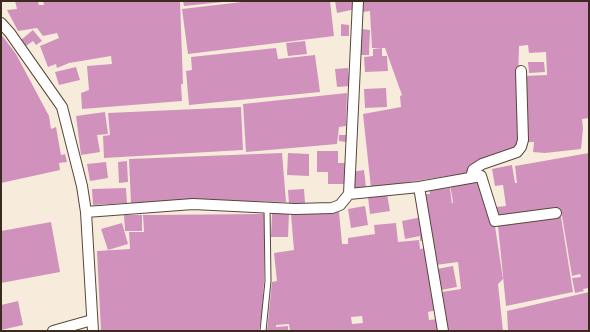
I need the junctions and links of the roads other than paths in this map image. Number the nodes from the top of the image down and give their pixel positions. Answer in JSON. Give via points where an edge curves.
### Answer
{"nodes":[{"id":1,"x":358,"y":1,"type":"edge"},
{"id":2,"x":1,"y":23,"type":"edge"},
{"id":3,"x":521,"y":71,"type":"dead end"},
{"id":4,"x":471,"y":177,"type":"junction"},
{"id":5,"x":419,"y":187,"type":"junction"},
{"id":6,"x":349,"y":194,"type":"junction"},
{"id":7,"x":267,"y":208,"type":"junction"},
{"id":8,"x":86,"y":212,"type":"junction"},
{"id":9,"x":556,"y":213,"type":"dead end"},
{"id":10,"x":92,"y":320,"type":"junction"},
{"id":11,"x":53,"y":331,"type":"edge"},
{"id":12,"x":93,"y":331,"type":"edge"},
{"id":13,"x":263,"y":331,"type":"edge"},
{"id":14,"x":443,"y":331,"type":"edge"}],
"edges":[{"from":1,"to":6,"type":"street"},
{"from":2,"to":8,"type":"street","via":[[62,107]]},
{"from":3,"to":4,"type":"street","via":[[521,147],[517,152],[482,164],[474,170]]},
{"from":4,"to":5,"type":"street"},
{"from":4,"to":9,"type":"street","via":[[481,176],[495,222]]},
{"from":5,"to":6,"type":"street"},
{"from":5,"to":14,"type":"street"},
{"from":6,"to":7,"type":"street","via":[[340,205],[332,208]]},
{"from":7,"to":8,"type":"street","via":[[193,204]]},
{"from":7,"to":13,"type":"lane","via":[[268,281]]},
{"from":8,"to":10,"type":"street"},
{"from":10,"to":11,"type":"street"},
{"from":10,"to":12,"type":"street"}]}
